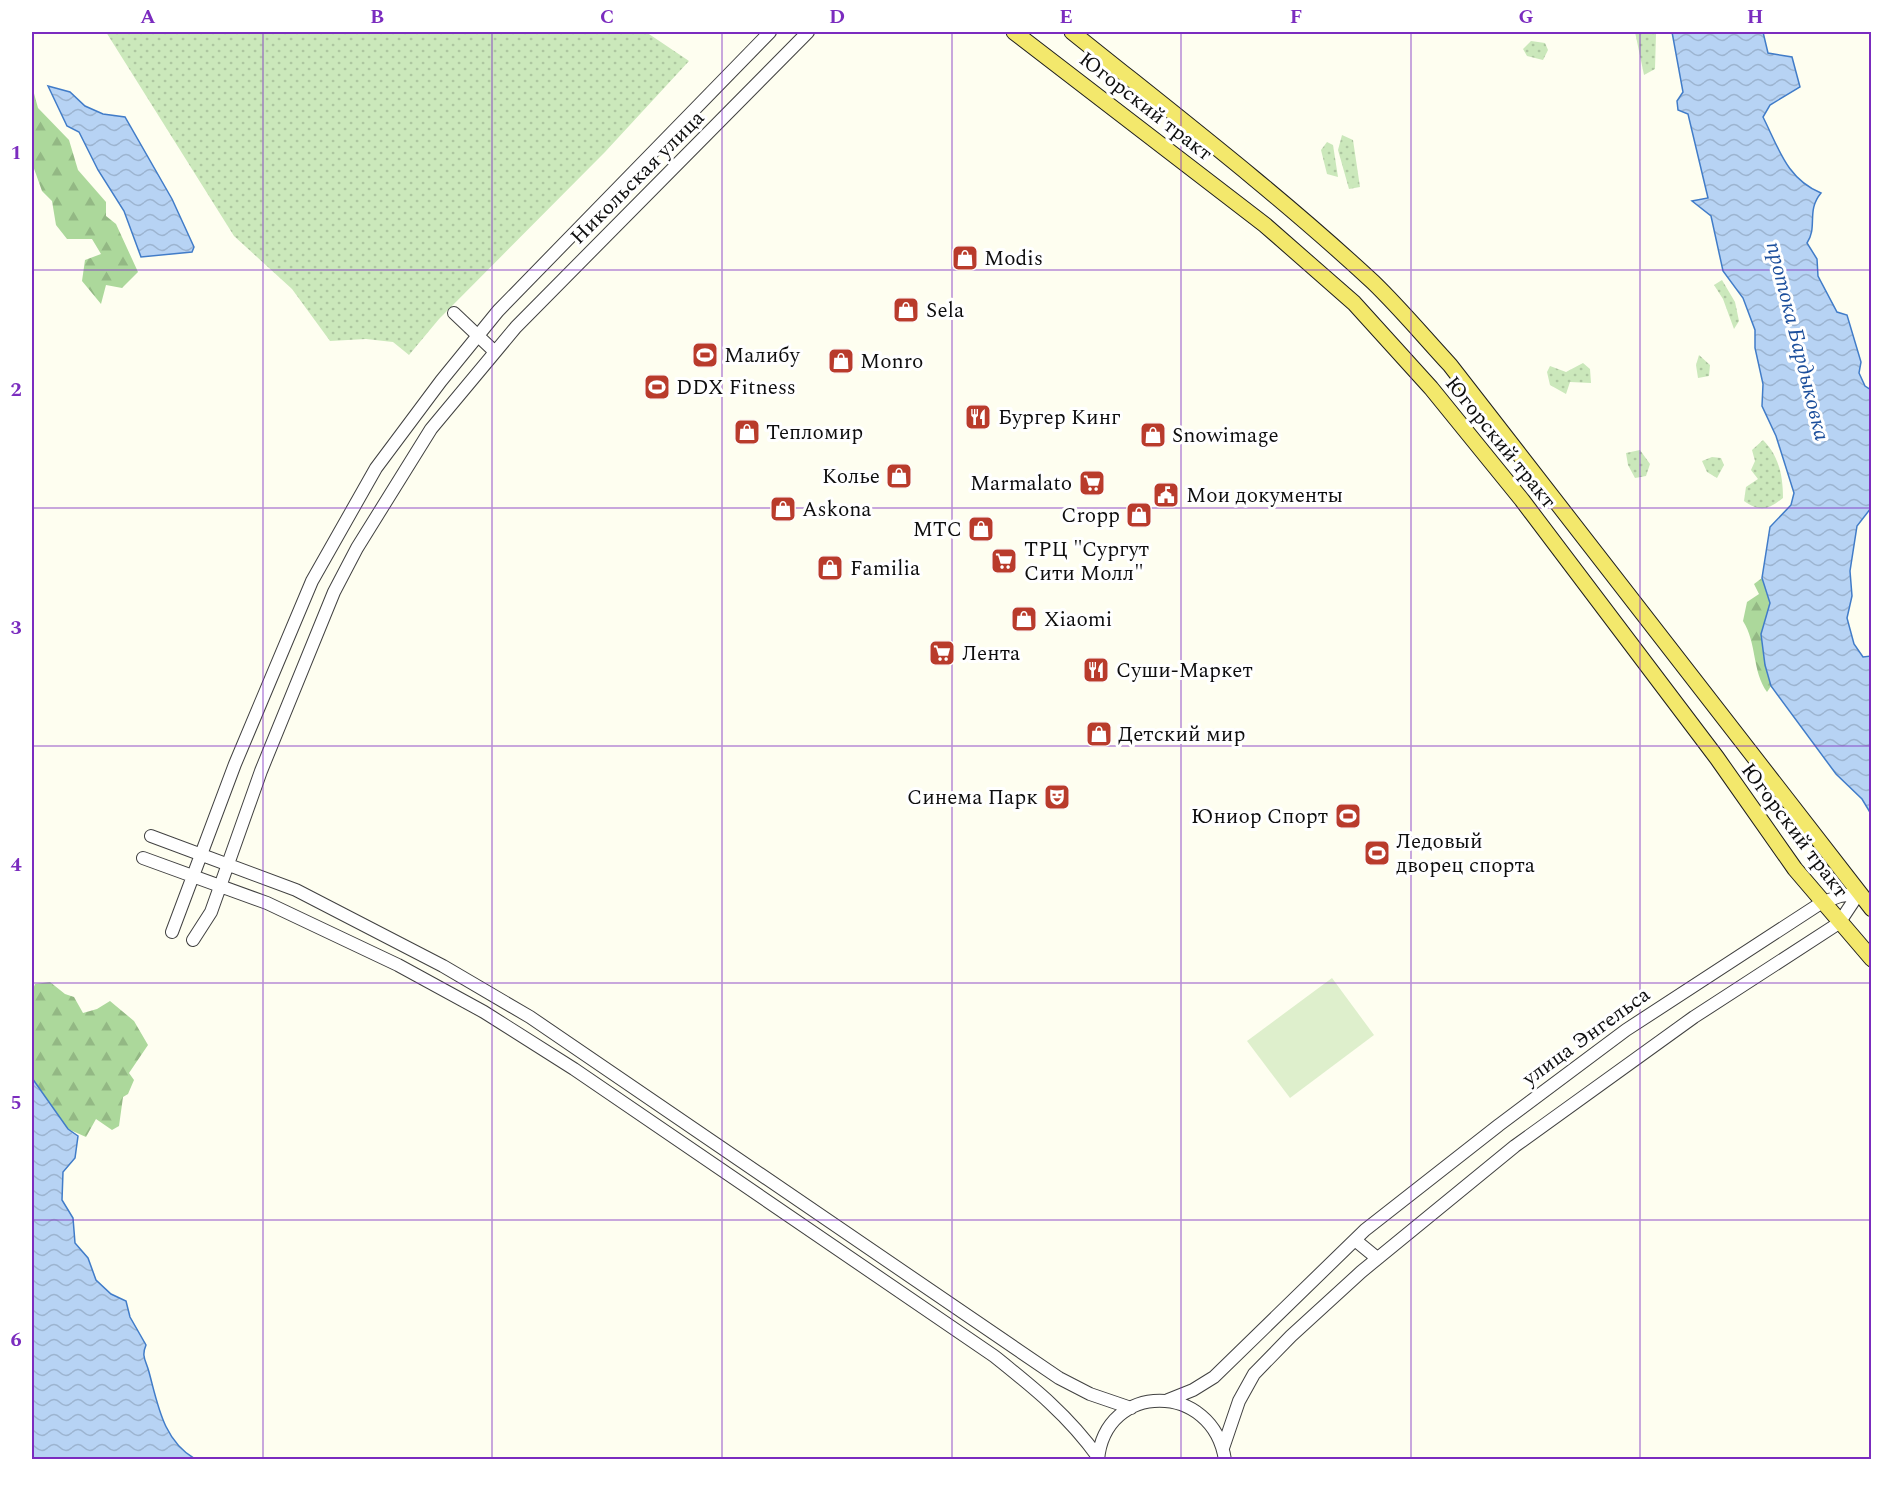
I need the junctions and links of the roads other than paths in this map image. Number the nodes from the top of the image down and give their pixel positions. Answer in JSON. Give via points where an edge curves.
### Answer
{"nodes":[{"id":1,"x":770,"y":32,"type":"edge"},
{"id":2,"x":808,"y":32,"type":"edge"},
{"id":3,"x":1014,"y":32,"type":"edge"},
{"id":4,"x":1072,"y":32,"type":"edge"},
{"id":5,"x":454,"y":313,"type":"dead end"},
{"id":6,"x":477,"y":334,"type":"junction"},
{"id":7,"x":494,"y":351,"type":"junction"},
{"id":8,"x":151,"y":836,"type":"dead end"},
{"id":9,"x":202,"y":854,"type":"junction"},
{"id":10,"x":143,"y":858,"type":"dead end"},
{"id":11,"x":228,"y":863,"type":"junction"},
{"id":12,"x":195,"y":876,"type":"junction"},
{"id":13,"x":220,"y":885,"type":"junction"},
{"id":14,"x":1865,"y":890,"type":"edge"},
{"id":15,"x":1821,"y":903,"type":"junction"},
{"id":16,"x":1872,"y":909,"type":"edge"},
{"id":17,"x":1839,"y":923,"type":"junction"},
{"id":18,"x":171,"y":932,"type":"dead end"},
{"id":19,"x":194,"y":940,"type":"dead end"},
{"id":20,"x":1872,"y":959,"type":"edge"},
{"id":21,"x":1355,"y":1240,"type":"junction"},
{"id":22,"x":1377,"y":1258,"type":"junction"},
{"id":23,"x":1168,"y":1400,"type":"junction"},
{"id":24,"x":1131,"y":1408,"type":"junction"},
{"id":25,"x":1224,"y":1454,"type":"edge"},
{"id":26,"x":1098,"y":1458,"type":"edge"}],
"edges":[{"from":1,"to":6,"type":"street","name":"Никольская улица"},
{"from":2,"to":7,"type":"street","name":"Никольская улица"},
{"from":3,"to":15,"type":"main road","name":"Югорский тракт","via":[[1265,225],[1354,303],[1431,388],[1522,500]]},
{"from":4,"to":14,"type":"main road","name":"Югорский тракт","via":[[1290,207],[1375,284],[1450,365]]},
{"from":5,"to":6,"type":"street"},
{"from":6,"to":7,"type":"street"},
{"from":6,"to":9,"type":"street","name":"Никольская улица","via":[[376,468],[312,581],[235,764]]},
{"from":7,"to":11,"type":"street","name":"Никольская улица","via":[[431,429],[334,592]]},
{"from":8,"to":9,"type":"street"},
{"from":9,"to":11,"type":"street"},
{"from":9,"to":12,"type":"street","name":"Никольская улица"},
{"from":10,"to":12,"type":"street"},
{"from":11,"to":13,"type":"street","name":"Никольская улица"},
{"from":11,"to":24,"type":"street","via":[[327,905],[530,1017],[1059,1378]]},
{"from":12,"to":13,"type":"street"},
{"from":12,"to":18,"type":"street","name":"Никольская улица"},
{"from":13,"to":19,"type":"street","name":"Никольская улица","via":[[211,912]]},
{"from":13,"to":26,"type":"street","via":[[398,965],[484,1012],[574,1069],[994,1356],[1054,1404]]},
{"from":14,"to":15,"type":"street","name":"улица Энгельса"},
{"from":14,"to":16,"type":"main road","name":"Югорский тракт"},
{"from":14,"to":17,"type":"street"},
{"from":15,"to":17,"type":"main road","name":"Югорский тракт"},
{"from":15,"to":21,"type":"street","name":"улица Энгельса","via":[[1626,1030]]},
{"from":17,"to":20,"type":"main road","name":"Югорский тракт"},
{"from":17,"to":22,"type":"street","via":[[1694,1017],[1579,1099]]},
{"from":21,"to":22,"type":"street"},
{"from":21,"to":23,"type":"street","name":"улица Энгельса","via":[[1214,1377]]},
{"from":22,"to":25,"type":"street","via":[[1254,1374],[1236,1407]]},
{"from":23,"to":24,"type":"street","name":"улица Энгельса"},
{"from":23,"to":25,"type":"street","via":[[1199,1412],[1214,1428]]},
{"from":24,"to":26,"type":"street","via":[[1110,1426]]}]}
